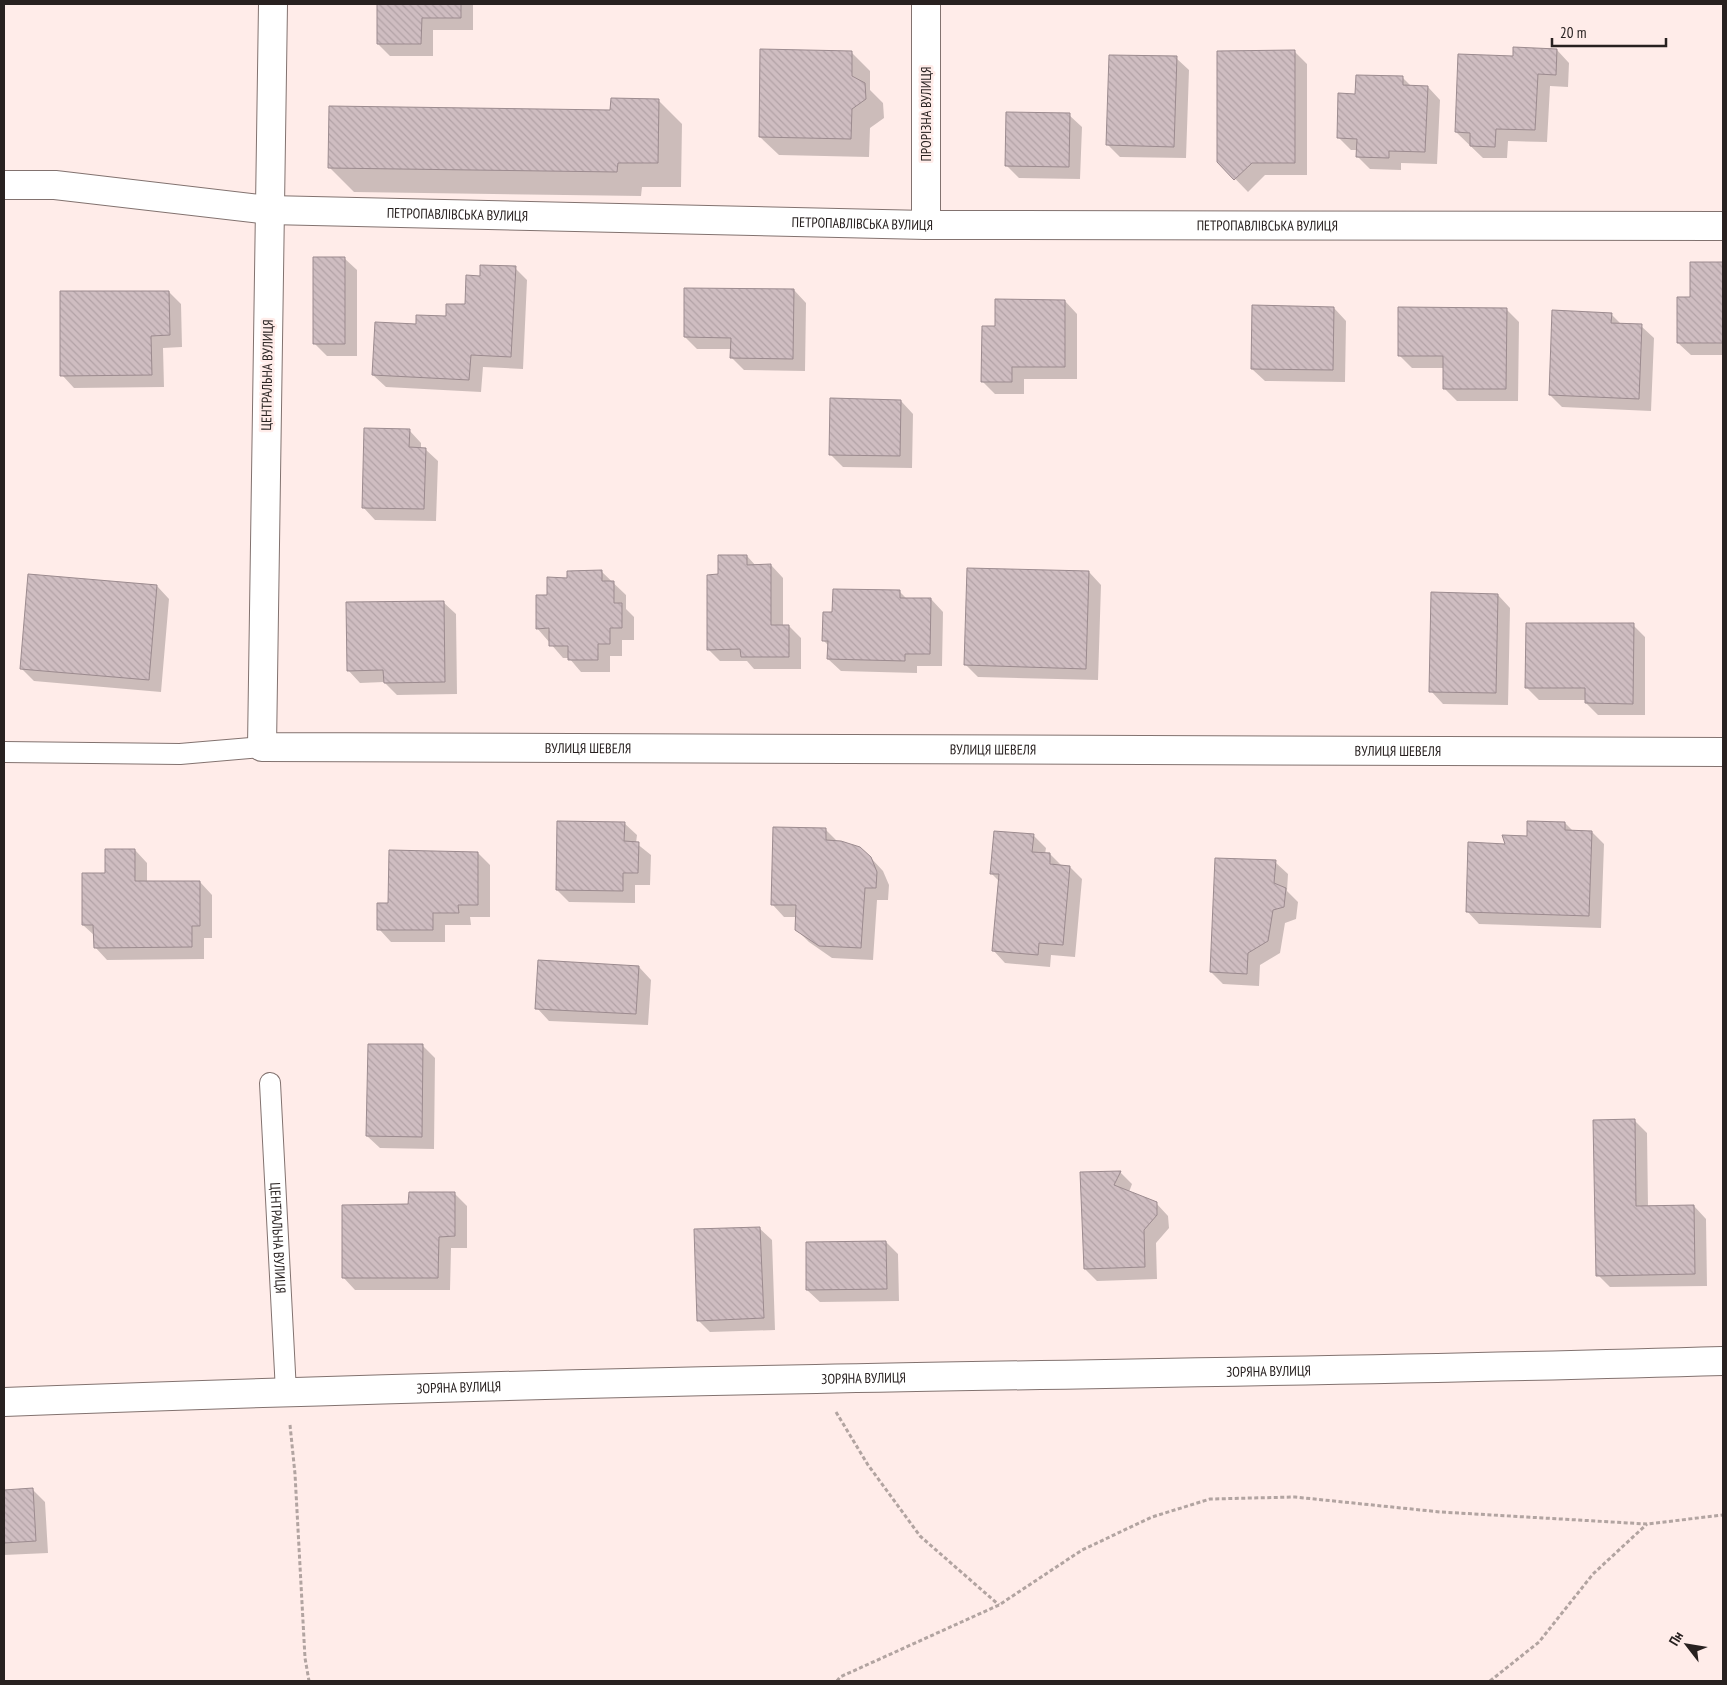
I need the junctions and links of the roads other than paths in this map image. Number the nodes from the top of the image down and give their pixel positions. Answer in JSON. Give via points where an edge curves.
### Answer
{"nodes":[{"id":1,"x":273,"y":4,"type":"edge"},
{"id":2,"x":926,"y":4,"type":"edge"},
{"id":3,"x":4,"y":185,"type":"edge"},
{"id":4,"x":270,"y":210,"type":"junction"},
{"id":5,"x":926,"y":225,"type":"junction"},
{"id":6,"x":1723,"y":226,"type":"edge"},
{"id":7,"x":262,"y":747,"type":"junction"},
{"id":8,"x":4,"y":752,"type":"edge"},
{"id":9,"x":1723,"y":752,"type":"edge"},
{"id":10,"x":270,"y":1083,"type":"dead end"},
{"id":11,"x":1723,"y":1361,"type":"edge"},
{"id":12,"x":286,"y":1392,"type":"junction"},
{"id":13,"x":4,"y":1402,"type":"edge"}],
"edges":[{"from":1,"to":4,"type":"street","name":"ЦЕНТРАЛЬНА ВУЛИЦЯ"},
{"from":2,"to":5,"type":"street","name":"ПРОРІЗНА ВУЛИЦЯ"},
{"from":3,"to":4,"type":"street","name":"ПЕТРОПАВЛІВСЬКА ВУЛИЦЯ","via":[[55,185]]},
{"from":4,"to":5,"type":"street","name":"ПЕТРОПАВЛІВСЬКА ВУЛИЦЯ"},
{"from":4,"to":7,"type":"street","name":"ЦЕНТРАЛЬНА ВУЛИЦЯ"},
{"from":5,"to":6,"type":"street","name":"ПЕТРОПАВЛІВСЬКА ВУЛИЦЯ"},
{"from":7,"to":8,"type":"lane","via":[[180,754]]},
{"from":7,"to":9,"type":"street","name":"ВУЛИЦЯ ШЕВЕЛЯ"},
{"from":10,"to":12,"type":"lane","name":"ЦЕНТРАЛЬНА ВУЛИЦЯ"},
{"from":11,"to":12,"type":"street","name":"ЗОРЯНА ВУЛИЦЯ"},
{"from":12,"to":13,"type":"street","name":"ЗОРЯНА ВУЛИЦЯ"}]}
